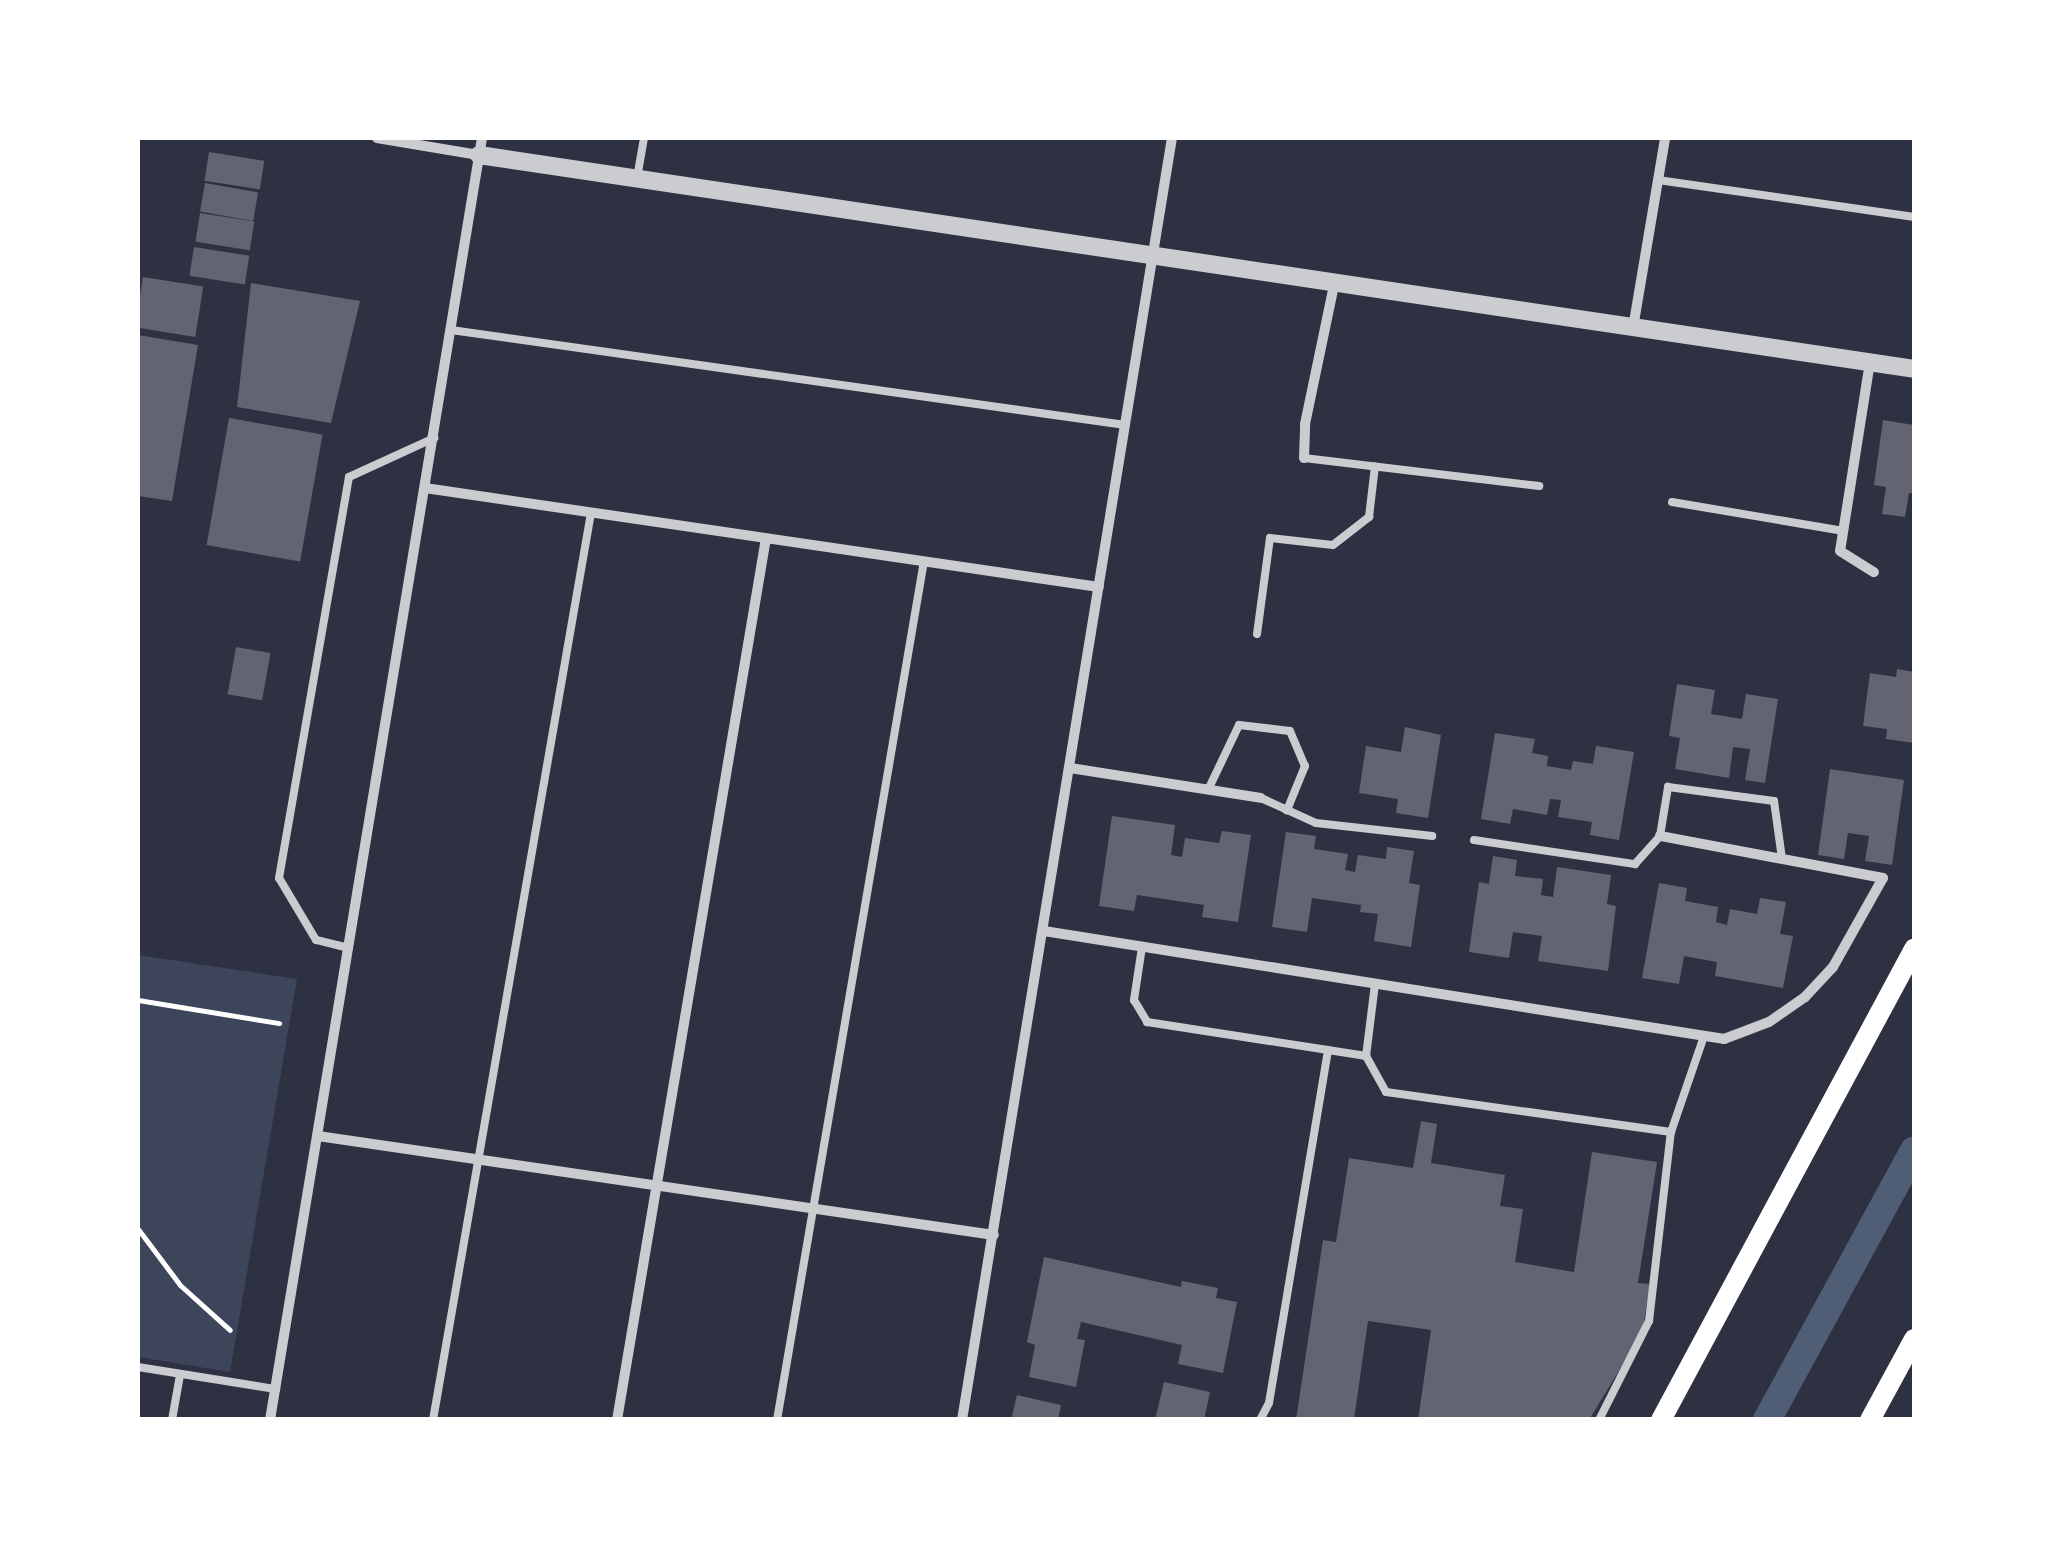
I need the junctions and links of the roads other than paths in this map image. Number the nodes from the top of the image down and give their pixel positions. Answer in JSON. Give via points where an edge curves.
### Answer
{"nodes":[{"id":1,"x":377,"y":138,"type":"edge"},
{"id":2,"x":644,"y":138,"type":"edge"},
{"id":3,"x":1172,"y":138,"type":"edge"},
{"id":4,"x":1665,"y":138,"type":"edge"},
{"id":5,"x":480,"y":146,"type":"edge"},
{"id":6,"x":1658,"y":180,"type":"junction"},
{"id":7,"x":636,"y":182,"type":"junction"},
{"id":8,"x":1914,"y":217,"type":"edge"},
{"id":9,"x":1152,"y":258,"type":"junction"},
{"id":10,"x":1334,"y":285,"type":"junction"},
{"id":11,"x":1633,"y":328,"type":"junction"},
{"id":12,"x":451,"y":330,"type":"junction"},
{"id":13,"x":1870,"y":362,"type":"junction"},
{"id":14,"x":1914,"y":368,"type":"edge"},
{"id":15,"x":1125,"y":425,"type":"junction"},
{"id":16,"x":434,"y":438,"type":"junction"},
{"id":17,"x":1304,"y":458,"type":"joint"},
{"id":18,"x":1375,"y":466,"type":"junction"},
{"id":19,"x":1539,"y":486,"type":"dead end"},
{"id":20,"x":425,"y":488,"type":"junction"},
{"id":21,"x":1672,"y":502,"type":"dead end"},
{"id":22,"x":591,"y":513,"type":"junction"},
{"id":23,"x":1844,"y":531,"type":"junction"},
{"id":24,"x":766,"y":538,"type":"junction"},
{"id":25,"x":924,"y":561,"type":"junction"},
{"id":26,"x":1874,"y":572,"type":"dead end"},
{"id":27,"x":1099,"y":587,"type":"junction"},
{"id":28,"x":1258,"y":634,"type":"dead end"},
{"id":29,"x":1070,"y":768,"type":"junction"},
{"id":30,"x":1208,"y":790,"type":"junction"},
{"id":31,"x":1262,"y":798,"type":"joint"},
{"id":32,"x":1287,"y":810,"type":"junction"},
{"id":33,"x":1432,"y":836,"type":"dead end"},
{"id":34,"x":1660,"y":836,"type":"junction"},
{"id":35,"x":1474,"y":840,"type":"dead end"},
{"id":36,"x":1782,"y":859,"type":"junction"},
{"id":37,"x":1044,"y":931,"type":"junction"},
{"id":38,"x":1142,"y":947,"type":"junction"},
{"id":39,"x":349,"y":948,"type":"junction"},
{"id":40,"x":1914,"y":949,"type":"edge"},
{"id":41,"x":1375,"y":984,"type":"junction"},
{"id":42,"x":1704,"y":1036,"type":"junction"},
{"id":43,"x":1328,"y":1050,"type":"junction"},
{"id":44,"x":1366,"y":1056,"type":"junction"},
{"id":45,"x":1670,"y":1132,"type":"junction"},
{"id":46,"x":318,"y":1136,"type":"junction"},
{"id":47,"x":476,"y":1160,"type":"junction"},
{"id":48,"x":659,"y":1186,"type":"junction"},
{"id":49,"x":812,"y":1209,"type":"junction"},
{"id":50,"x":994,"y":1235,"type":"junction"},
{"id":51,"x":1914,"y":1339,"type":"edge"},
{"id":52,"x":138,"y":1367,"type":"edge"},
{"id":53,"x":180,"y":1376,"type":"junction"},
{"id":54,"x":276,"y":1388,"type":"junction"},
{"id":55,"x":172,"y":1420,"type":"edge"},
{"id":56,"x":270,"y":1420,"type":"edge"},
{"id":57,"x":433,"y":1420,"type":"edge"},
{"id":58,"x":617,"y":1420,"type":"edge"},
{"id":59,"x":777,"y":1420,"type":"edge"},
{"id":60,"x":962,"y":1420,"type":"edge"},
{"id":61,"x":1260,"y":1420,"type":"edge"},
{"id":62,"x":1599,"y":1420,"type":"edge"},
{"id":63,"x":1661,"y":1420,"type":"edge"},
{"id":64,"x":1870,"y":1420,"type":"edge"}],
"edges":[{"from":1,"to":5,"type":"street"},
{"from":2,"to":7,"type":"lane"},
{"from":3,"to":9,"type":"street"},
{"from":4,"to":6,"type":"street"},
{"from":5,"to":7,"type":"street"},
{"from":5,"to":12,"type":"street"},
{"from":6,"to":8,"type":"lane"},
{"from":6,"to":11,"type":"street"},
{"from":7,"to":9,"type":"street"},
{"from":9,"to":10,"type":"street"},
{"from":9,"to":15,"type":"street"},
{"from":10,"to":11,"type":"street"},
{"from":10,"to":17,"type":"street"},
{"from":11,"to":13,"type":"street"},
{"from":12,"to":15,"type":"lane"},
{"from":12,"to":16,"type":"street"},
{"from":13,"to":14,"type":"street"},
{"from":13,"to":23,"type":"street"},
{"from":15,"to":27,"type":"street"},
{"from":16,"to":20,"type":"street"},
{"from":16,"to":39,"type":"lane","via":[[349,477],[279,878],[316,940]]},
{"from":17,"to":18,"type":"lane"},
{"from":18,"to":19,"type":"lane"},
{"from":18,"to":28,"type":"lane","via":[[1369,518],[1333,545],[1270,538]]},
{"from":20,"to":22,"type":"street"},
{"from":20,"to":39,"type":"street"},
{"from":21,"to":23,"type":"lane"},
{"from":22,"to":24,"type":"street"},
{"from":22,"to":47,"type":"lane"},
{"from":23,"to":26,"type":"street","via":[[1840,550]]},
{"from":24,"to":25,"type":"street"},
{"from":24,"to":48,"type":"street"},
{"from":25,"to":27,"type":"street"},
{"from":25,"to":49,"type":"lane"},
{"from":27,"to":29,"type":"street"},
{"from":29,"to":30,"type":"street"},
{"from":29,"to":37,"type":"street"},
{"from":30,"to":31,"type":"street"},
{"from":30,"to":32,"type":"lane","via":[[1239,725],[1290,731],[1305,766]]},
{"from":31,"to":32,"type":"lane"},
{"from":32,"to":33,"type":"lane","via":[[1316,823]]},
{"from":34,"to":35,"type":"lane","via":[[1635,864]]},
{"from":34,"to":36,"type":"street"},
{"from":34,"to":36,"type":"lane","via":[[1668,787],[1774,801]]},
{"from":36,"to":42,"type":"street","via":[[1883,878],[1834,967],[1805,997],[1769,1022],[1724,1040]]},
{"from":37,"to":38,"type":"street"},
{"from":37,"to":50,"type":"street"},
{"from":38,"to":41,"type":"street"},
{"from":38,"to":43,"type":"lane","via":[[1134,1000],[1147,1022]]},
{"from":39,"to":46,"type":"street"},
{"from":40,"to":63,"type":"main road"},
{"from":41,"to":42,"type":"street"},
{"from":41,"to":44,"type":"lane"},
{"from":42,"to":45,"type":"lane"},
{"from":43,"to":44,"type":"lane"},
{"from":43,"to":61,"type":"lane","via":[[1269,1402]]},
{"from":44,"to":45,"type":"lane","via":[[1386,1092]]},
{"from":45,"to":62,"type":"lane","via":[[1650,1321]]},
{"from":46,"to":47,"type":"street"},
{"from":46,"to":54,"type":"street"},
{"from":47,"to":48,"type":"street"},
{"from":47,"to":57,"type":"lane"},
{"from":48,"to":49,"type":"street"},
{"from":48,"to":58,"type":"street"},
{"from":49,"to":50,"type":"street"},
{"from":49,"to":59,"type":"lane"},
{"from":50,"to":60,"type":"street"},
{"from":51,"to":64,"type":"main road"},
{"from":52,"to":53,"type":"lane"},
{"from":53,"to":54,"type":"lane"},
{"from":53,"to":55,"type":"lane"},
{"from":54,"to":56,"type":"street"}]}
